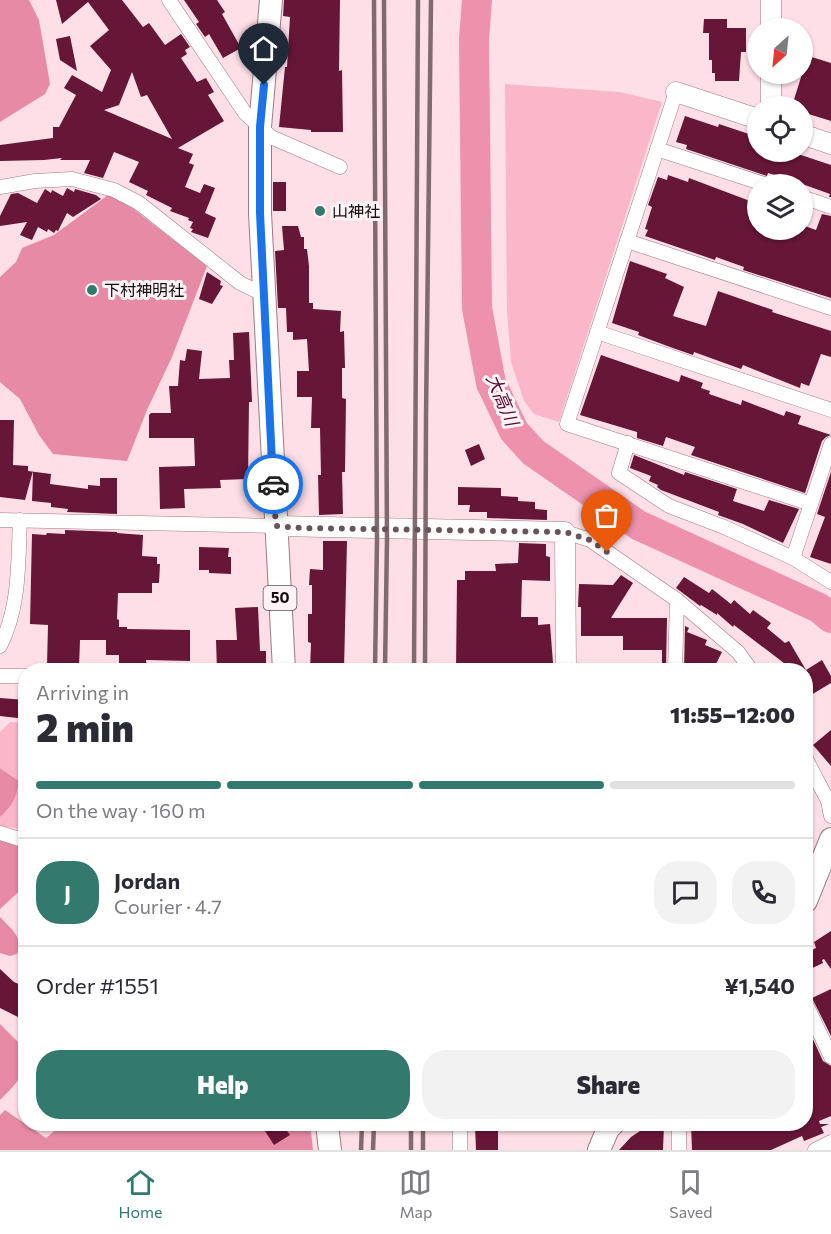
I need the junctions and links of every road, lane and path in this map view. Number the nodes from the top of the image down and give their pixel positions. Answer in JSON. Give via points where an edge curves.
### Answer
{"nodes":[{"id":1,"x":169,"y":0,"type":"edge"},
{"id":2,"x":271,"y":0,"type":"edge"},
{"id":3,"x":771,"y":0,"type":"edge"},
{"id":4,"x":771,"y":18,"type":"edge"},
{"id":5,"x":676,"y":93,"type":"joint"},
{"id":6,"x":747,"y":116,"type":"edge"},
{"id":7,"x":260,"y":127,"type":"junction"},
{"id":8,"x":813,"y":138,"type":"edge"},
{"id":9,"x":831,"y":144,"type":"edge"},
{"id":10,"x":657,"y":149,"type":"junction"},
{"id":11,"x":340,"y":167,"type":"dead end"},
{"id":12,"x":747,"y":178,"type":"edge"},
{"id":13,"x":0,"y":187,"type":"edge"},
{"id":14,"x":813,"y":201,"type":"edge"},
{"id":15,"x":831,"y":207,"type":"edge"},
{"id":16,"x":627,"y":241,"type":"junction"},
{"id":17,"x":265,"y":296,"type":"junction"},
{"id":18,"x":831,"y":308,"type":"edge"},
{"id":19,"x":597,"y":332,"type":"junction"},
{"id":20,"x":831,"y":410,"type":"edge"},
{"id":21,"x":628,"y":443,"type":"junction"},
{"id":22,"x":831,"y":444,"type":"edge"},
{"id":23,"x":812,"y":504,"type":"junction"},
{"id":24,"x":0,"y":520,"type":"edge"},
{"id":25,"x":20,"y":520,"type":"junction"},
{"id":26,"x":276,"y":526,"type":"junction"},
{"id":27,"x":565,"y":532,"type":"junction"},
{"id":28,"x":793,"y":558,"type":"junction"},
{"id":29,"x":831,"y":582,"type":"edge"},
{"id":30,"x":676,"y":600,"type":"junction"},
{"id":31,"x":0,"y":646,"type":"edge"},
{"id":32,"x":284,"y":663,"type":"edge"},
{"id":33,"x":566,"y":663,"type":"edge"},
{"id":34,"x":675,"y":663,"type":"edge"},
{"id":35,"x":746,"y":663,"type":"edge"},
{"id":36,"x":0,"y":676,"type":"edge"},
{"id":37,"x":18,"y":676,"type":"edge"},
{"id":38,"x":813,"y":772,"type":"edge"},
{"id":39,"x":831,"y":816,"type":"edge"},
{"id":40,"x":0,"y":833,"type":"edge"},
{"id":41,"x":18,"y":839,"type":"edge"},
{"id":42,"x":831,"y":839,"type":"edge"},
{"id":43,"x":813,"y":884,"type":"edge"},
{"id":44,"x":813,"y":1019,"type":"edge"},
{"id":45,"x":831,"y":1057,"type":"edge"},
{"id":46,"x":328,"y":1131,"type":"edge"},
{"id":47,"x":460,"y":1131,"type":"edge"},
{"id":48,"x":605,"y":1131,"type":"edge"},
{"id":49,"x":679,"y":1131,"type":"edge"},
{"id":50,"x":831,"y":1142,"type":"edge"},
{"id":51,"x":330,"y":1150,"type":"edge"},
{"id":52,"x":460,"y":1150,"type":"edge"},
{"id":53,"x":599,"y":1150,"type":"edge"},
{"id":54,"x":680,"y":1150,"type":"edge"},
{"id":55,"x":815,"y":1150,"type":"edge"}],
"edges":[{"from":1,"to":7,"type":"street","via":[[241,110]]},
{"from":2,"to":7,"type":"main road","number":"50"},
{"from":3,"to":4,"type":"street"},
{"from":5,"to":6,"type":"street"},
{"from":5,"to":10,"type":"street"},
{"from":7,"to":11,"type":"street","via":[[271,138]]},
{"from":7,"to":17,"type":"main road","number":"50"},
{"from":8,"to":9,"type":"street"},
{"from":10,"to":12,"type":"street"},
{"from":10,"to":16,"type":"street"},
{"from":13,"to":17,"type":"street","via":[[72,179],[114,190],[139,203],[240,283]]},
{"from":14,"to":15,"type":"street"},
{"from":16,"to":18,"type":"street"},
{"from":16,"to":19,"type":"street"},
{"from":17,"to":26,"type":"main road","number":"50"},
{"from":19,"to":20,"type":"street"},
{"from":19,"to":21,"type":"street","via":[[567,424]]},
{"from":21,"to":23,"type":"street"},
{"from":21,"to":28,"type":"street","via":[[618,473],[669,506]]},
{"from":22,"to":23,"type":"street"},
{"from":23,"to":28,"type":"street"},
{"from":24,"to":25,"type":"street"},
{"from":25,"to":26,"type":"street"},
{"from":25,"to":31,"type":"street","via":[[14,605]]},
{"from":26,"to":27,"type":"street"},
{"from":26,"to":32,"type":"main road","number":"50"},
{"from":27,"to":30,"type":"street","via":[[590,540]]},
{"from":27,"to":33,"type":"street"},
{"from":28,"to":29,"type":"street"},
{"from":30,"to":34,"type":"street"},
{"from":30,"to":35,"type":"street"},
{"from":36,"to":37,"type":"street"},
{"from":38,"to":39,"type":"street"},
{"from":40,"to":41,"type":"street"},
{"from":42,"to":43,"type":"main road"},
{"from":44,"to":45,"type":"street"},
{"from":46,"to":51,"type":"main road"},
{"from":47,"to":52,"type":"street"},
{"from":48,"to":53,"type":"main road"},
{"from":49,"to":54,"type":"street"},
{"from":50,"to":55,"type":"street"}]}
